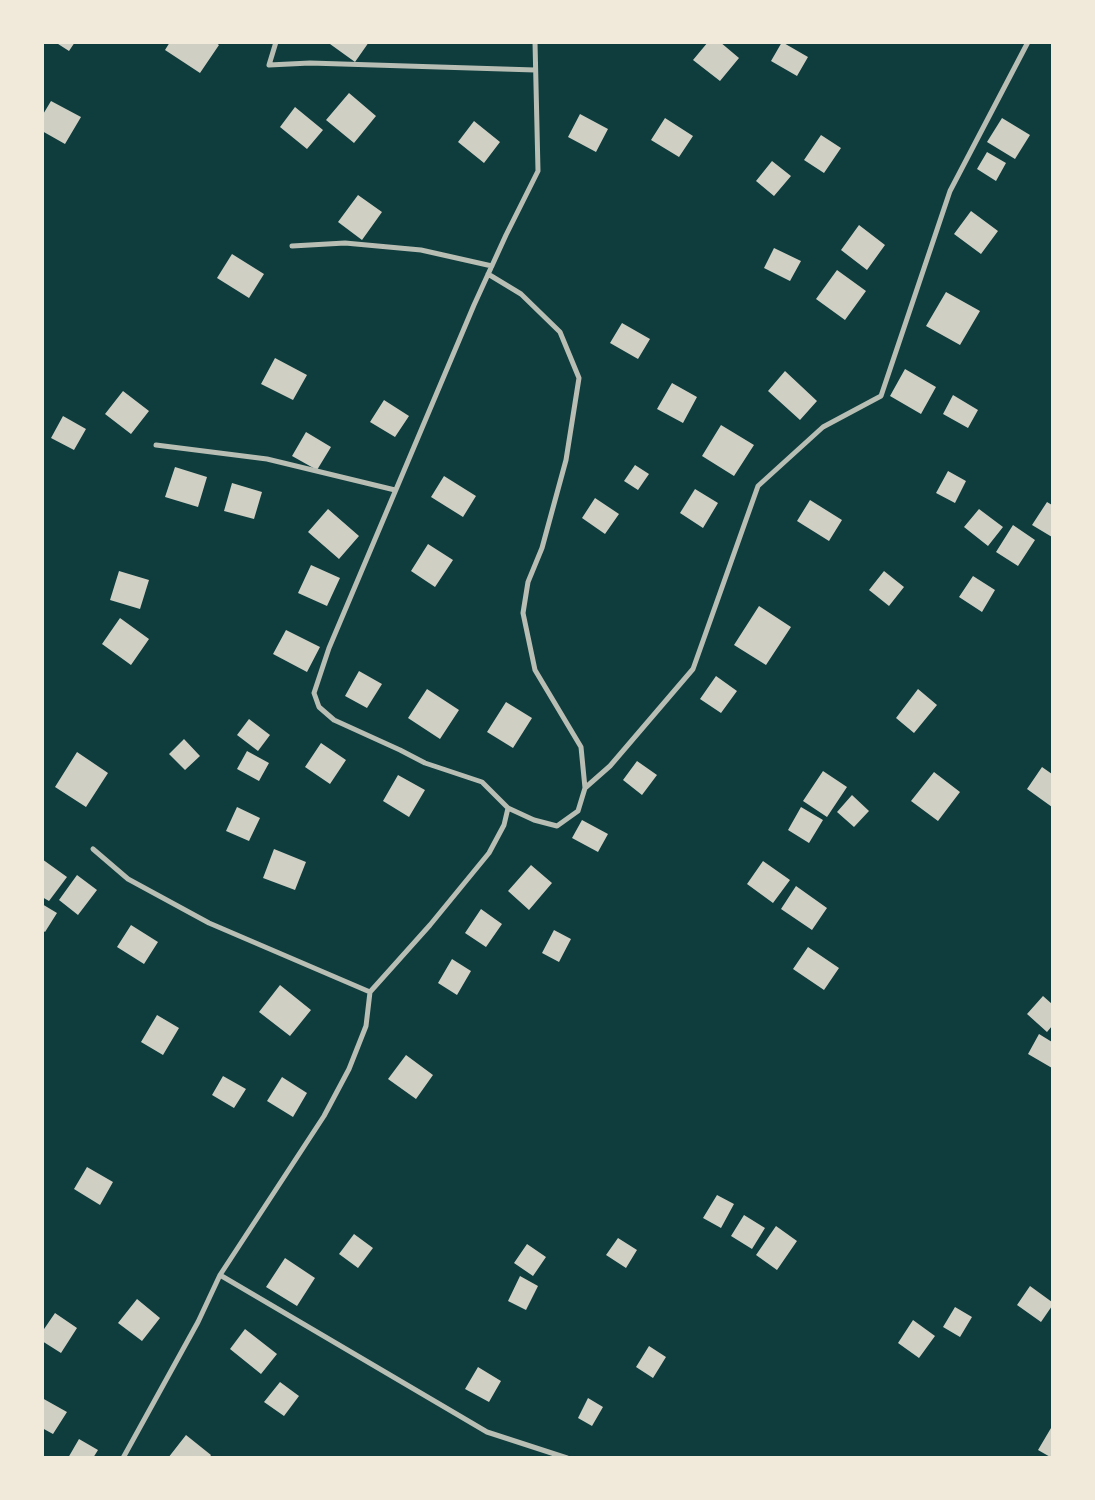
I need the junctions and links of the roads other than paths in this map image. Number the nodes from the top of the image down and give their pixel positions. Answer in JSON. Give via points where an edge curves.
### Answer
{"nodes":[{"id":1,"x":276,"y":42,"type":"edge"},
{"id":2,"x":535,"y":42,"type":"edge"},
{"id":3,"x":1028,"y":42,"type":"edge"},
{"id":4,"x":535,"y":70,"type":"junction"},
{"id":5,"x":292,"y":246,"type":"dead end"},
{"id":6,"x":492,"y":266,"type":"junction"},
{"id":7,"x":488,"y":274,"type":"junction"},
{"id":8,"x":156,"y":445,"type":"dead end"},
{"id":9,"x":396,"y":490,"type":"junction"},
{"id":10,"x":585,"y":788,"type":"junction"},
{"id":11,"x":508,"y":808,"type":"junction"},
{"id":12,"x":93,"y":849,"type":"dead end"},
{"id":13,"x":370,"y":992,"type":"junction"},
{"id":14,"x":220,"y":1275,"type":"junction"},
{"id":15,"x":123,"y":1458,"type":"edge"},
{"id":16,"x":567,"y":1458,"type":"edge"}],
"edges":[{"from":1,"to":4,"type":"street","via":[[269,65],[310,63]]},
{"from":2,"to":4,"type":"street"},
{"from":3,"to":10,"type":"street","via":[[950,191],[881,396],[823,427],[758,486],[693,669],[610,766]]},
{"from":4,"to":6,"type":"street","via":[[538,171]]},
{"from":5,"to":6,"type":"street","via":[[345,243],[421,250]]},
{"from":6,"to":7,"type":"street"},
{"from":7,"to":9,"type":"street"},
{"from":7,"to":10,"type":"street","via":[[521,294],[560,332],[579,378],[566,460],[542,548],[528,582],[523,613],[535,670],[581,747]]},
{"from":8,"to":9,"type":"street","via":[[267,460]]},
{"from":9,"to":11,"type":"street","via":[[329,648],[314,693],[319,707],[334,720],[425,763],[482,782]]},
{"from":10,"to":11,"type":"street","via":[[578,811],[557,826]]},
{"from":11,"to":13,"type":"street","via":[[504,825],[488,853]]},
{"from":12,"to":13,"type":"street","via":[[128,879],[208,923]]},
{"from":13,"to":14,"type":"street","via":[[366,1026],[324,1116]]},
{"from":14,"to":15,"type":"street","via":[[198,1322]]},
{"from":14,"to":16,"type":"street","via":[[488,1432]]}]}
